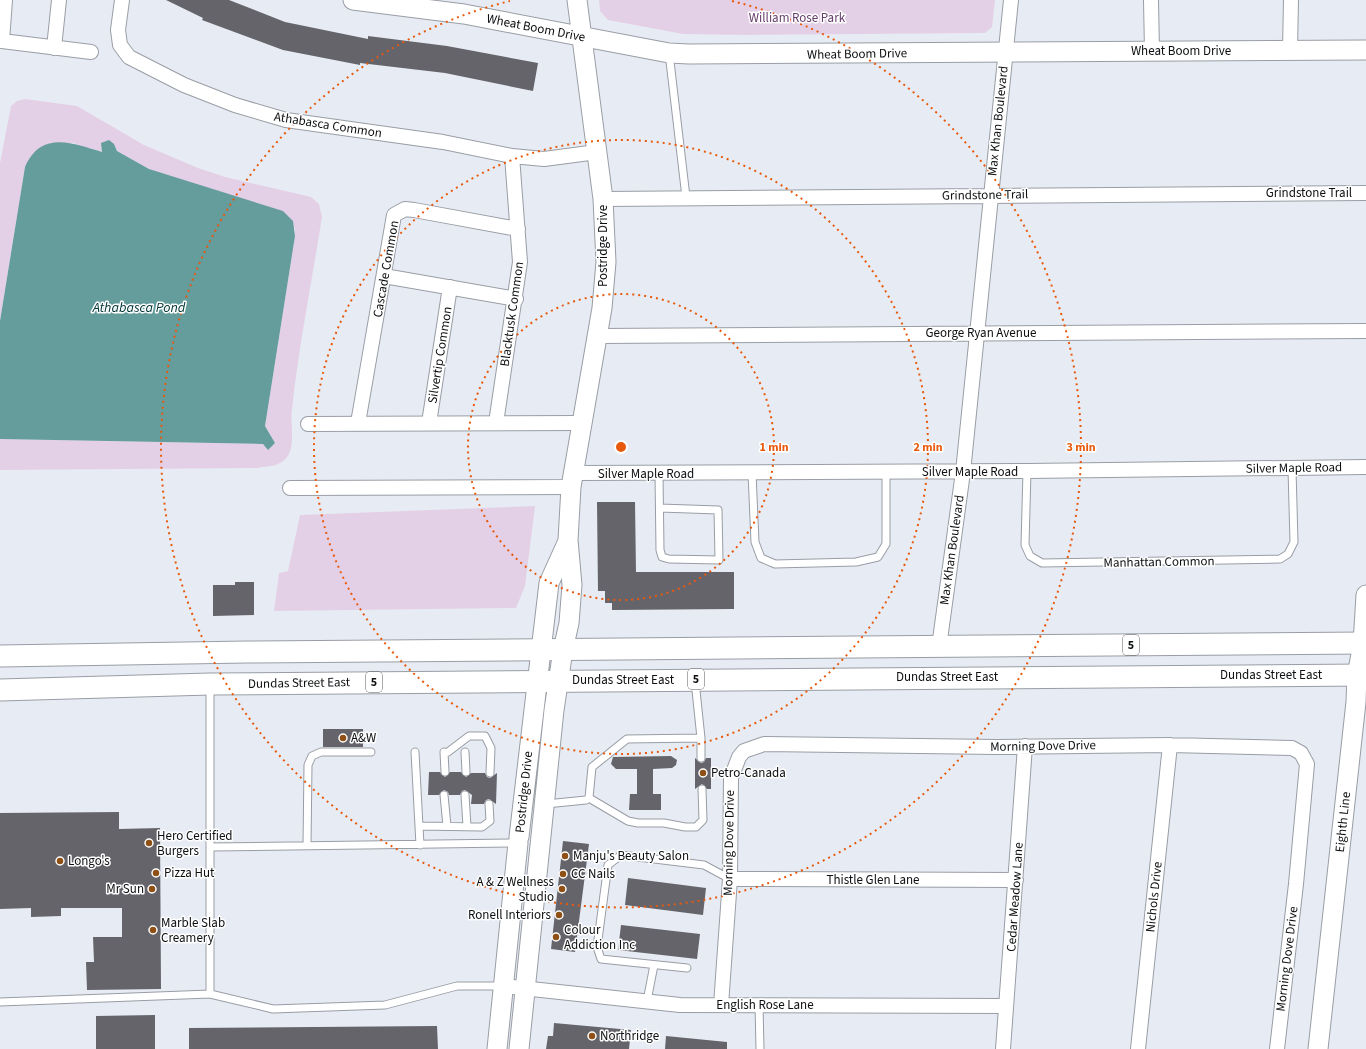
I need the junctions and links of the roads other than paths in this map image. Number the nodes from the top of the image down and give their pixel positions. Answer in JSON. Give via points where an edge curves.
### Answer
{"nodes":[{"id":1,"x":5,"y":0,"type":"edge"},
{"id":2,"x":59,"y":0,"type":"edge"},
{"id":3,"x":122,"y":0,"type":"edge"},
{"id":4,"x":353,"y":0,"type":"edge"},
{"id":5,"x":577,"y":0,"type":"edge"},
{"id":6,"x":1011,"y":0,"type":"edge"},
{"id":7,"x":1151,"y":0,"type":"edge"},
{"id":8,"x":1291,"y":0,"type":"edge"},
{"id":9,"x":582,"y":37,"type":"junction"},
{"id":10,"x":1,"y":42,"type":"edge"},
{"id":11,"x":54,"y":48,"type":"junction"},
{"id":12,"x":1290,"y":50,"type":"junction"},
{"id":13,"x":1366,"y":50,"type":"edge"},
{"id":14,"x":1152,"y":51,"type":"junction"},
{"id":15,"x":91,"y":52,"type":"dead end"},
{"id":16,"x":1005,"y":52,"type":"junction"},
{"id":17,"x":668,"y":53,"type":"junction"},
{"id":18,"x":597,"y":152,"type":"junction"},
{"id":19,"x":512,"y":156,"type":"junction"},
{"id":20,"x":1366,"y":193,"type":"edge"},
{"id":21,"x":991,"y":195,"type":"junction"},
{"id":22,"x":686,"y":197,"type":"junction"},
{"id":23,"x":603,"y":199,"type":"junction"},
{"id":24,"x":518,"y":229,"type":"junction"},
{"id":25,"x":384,"y":276,"type":"junction"},
{"id":26,"x":450,"y":287,"type":"junction"},
{"id":27,"x":516,"y":299,"type":"junction"},
{"id":28,"x":1366,"y":331,"type":"edge"},
{"id":29,"x":977,"y":333,"type":"junction"},
{"id":30,"x":597,"y":336,"type":"junction"},
{"id":31,"x":358,"y":423,"type":"junction"},
{"id":32,"x":429,"y":423,"type":"junction"},
{"id":33,"x":496,"y":423,"type":"junction"},
{"id":34,"x":583,"y":423,"type":"junction"},
{"id":35,"x":308,"y":424,"type":"dead end"},
{"id":36,"x":1366,"y":467,"type":"edge"},
{"id":37,"x":1292,"y":469,"type":"junction"},
{"id":38,"x":1027,"y":471,"type":"junction"},
{"id":39,"x":886,"y":472,"type":"junction"},
{"id":40,"x":963,"y":472,"type":"junction"},
{"id":41,"x":752,"y":473,"type":"junction"},
{"id":42,"x":659,"y":474,"type":"junction"},
{"id":43,"x":572,"y":480,"type":"junction"},
{"id":44,"x":290,"y":488,"type":"dead end"},
{"id":45,"x":660,"y":508,"type":"junction"},
{"id":46,"x":568,"y":540,"type":"junction"},
{"id":47,"x":1366,"y":595,"type":"edge"},
{"id":48,"x":1364,"y":643,"type":"edge"},
{"id":49,"x":939,"y":647,"type":"junction"},
{"id":50,"x":541,"y":650,"type":"junction"},
{"id":51,"x":563,"y":650,"type":"junction"},
{"id":52,"x":0,"y":656,"type":"edge"},
{"id":53,"x":1361,"y":675,"type":"edge"},
{"id":54,"x":695,"y":679,"type":"junction"},
{"id":55,"x":559,"y":680,"type":"junction"},
{"id":56,"x":537,"y":681,"type":"junction"},
{"id":57,"x":210,"y":684,"type":"junction"},
{"id":58,"x":0,"y":690,"type":"edge"},
{"id":59,"x":701,"y":738,"type":"junction"},
{"id":60,"x":1170,"y":745,"type":"junction"},
{"id":61,"x":1025,"y":746,"type":"junction"},
{"id":62,"x":371,"y":752,"type":"dead end"},
{"id":63,"x":415,"y":752,"type":"dead end"},
{"id":64,"x":465,"y":752,"type":"dead end"},
{"id":65,"x":701,"y":758,"type":"dead end"},
{"id":66,"x":444,"y":772,"type":"dead end"},
{"id":67,"x":466,"y":772,"type":"dead end"},
{"id":68,"x":490,"y":773,"type":"dead end"},
{"id":69,"x":702,"y":789,"type":"dead end"},
{"id":70,"x":444,"y":795,"type":"dead end"},
{"id":71,"x":465,"y":795,"type":"dead end"},
{"id":72,"x":590,"y":798,"type":"junction"},
{"id":73,"x":489,"y":804,"type":"dead end"},
{"id":74,"x":545,"y":804,"type":"junction"},
{"id":75,"x":419,"y":826,"type":"junction"},
{"id":76,"x":447,"y":826,"type":"junction"},
{"id":77,"x":467,"y":826,"type":"junction"},
{"id":78,"x":519,"y":840,"type":"junction"},
{"id":79,"x":420,"y":845,"type":"junction"},
{"id":80,"x":307,"y":846,"type":"junction"},
{"id":81,"x":210,"y":847,"type":"junction"},
{"id":82,"x":730,"y":879,"type":"junction"},
{"id":83,"x":1016,"y":880,"type":"junction"},
{"id":84,"x":654,"y":965,"type":"junction"},
{"id":85,"x":687,"y":968,"type":"dead end"},
{"id":86,"x":503,"y":986,"type":"junction"},
{"id":87,"x":526,"y":988,"type":"junction"},
{"id":88,"x":210,"y":994,"type":"junction"},
{"id":89,"x":647,"y":1001,"type":"junction"},
{"id":90,"x":0,"y":1002,"type":"edge"},
{"id":91,"x":721,"y":1005,"type":"junction"},
{"id":92,"x":759,"y":1005,"type":"junction"},
{"id":93,"x":1006,"y":1006,"type":"junction"},
{"id":94,"x":497,"y":1049,"type":"edge"},
{"id":95,"x":519,"y":1049,"type":"edge"},
{"id":96,"x":760,"y":1049,"type":"edge"},
{"id":97,"x":1003,"y":1049,"type":"edge"},
{"id":98,"x":1138,"y":1049,"type":"edge"},
{"id":99,"x":1277,"y":1049,"type":"edge"},
{"id":100,"x":1318,"y":1049,"type":"edge"}],
"edges":[{"from":1,"to":10,"type":"street"},
{"from":2,"to":11,"type":"street"},
{"from":3,"to":19,"type":"street","name":"Athabasca Common","via":[[118,30],[120,45],[129,57],[210,96],[286,120],[443,142]]},
{"from":4,"to":9,"type":"street","name":"Wheat Boom Drive","via":[[464,14]]},
{"from":5,"to":9,"type":"street","name":"Postridge Drive"},
{"from":6,"to":16,"type":"street","name":"Max Khan Boulevard"},
{"from":7,"to":14,"type":"street"},
{"from":8,"to":12,"type":"street"},
{"from":9,"to":17,"type":"street","name":"Wheat Boom Drive"},
{"from":9,"to":18,"type":"street","name":"Postridge Drive"},
{"from":10,"to":11,"type":"street"},
{"from":11,"to":15,"type":"street"},
{"from":12,"to":13,"type":"street","name":"Wheat Boom Drive"},
{"from":12,"to":14,"type":"street","name":"Wheat Boom Drive"},
{"from":14,"to":16,"type":"street","name":"Wheat Boom Drive"},
{"from":16,"to":17,"type":"street","name":"Wheat Boom Drive","via":[[753,55]]},
{"from":16,"to":21,"type":"street","name":"Max Khan Boulevard"},
{"from":17,"to":22,"type":"lane"},
{"from":18,"to":19,"type":"street","name":"Athabasca Common","via":[[544,159]]},
{"from":18,"to":23,"type":"street","name":"Postridge Drive"},
{"from":19,"to":24,"type":"street","name":"Blacktusk Common"},
{"from":20,"to":21,"type":"street","name":"Grindstone Trail"},
{"from":21,"to":22,"type":"street","name":"Grindstone Trail"},
{"from":21,"to":29,"type":"street","name":"Max Khan Boulevard"},
{"from":22,"to":23,"type":"street","name":"Grindstone Trail"},
{"from":23,"to":30,"type":"street","name":"Postridge Drive","via":[[606,262]]},
{"from":24,"to":25,"type":"street","name":"Cascade Common","via":[[405,209],[392,221]]},
{"from":24,"to":27,"type":"street","name":"Blacktusk Common","via":[[520,262]]},
{"from":25,"to":26,"type":"street"},
{"from":25,"to":31,"type":"street","name":"Cascade Common"},
{"from":26,"to":27,"type":"street"},
{"from":26,"to":32,"type":"street","name":"Silvertip Common"},
{"from":27,"to":33,"type":"street","name":"Blacktusk Common"},
{"from":28,"to":29,"type":"street","name":"George Ryan Avenue"},
{"from":29,"to":30,"type":"street","name":"George Ryan Avenue"},
{"from":29,"to":40,"type":"street","name":"Max Khan Boulevard"},
{"from":30,"to":34,"type":"street","name":"Postridge Drive"},
{"from":31,"to":32,"type":"street"},
{"from":31,"to":35,"type":"street"},
{"from":32,"to":33,"type":"street"},
{"from":33,"to":34,"type":"street"},
{"from":34,"to":43,"type":"street","name":"Postridge Drive"},
{"from":36,"to":37,"type":"street","name":"Silver Maple Road"},
{"from":37,"to":38,"type":"street","name":"Silver Maple Road"},
{"from":37,"to":38,"type":"lane","name":"Manhattan Common","via":[[1294,542],[1288,554],[1280,559],[1042,563],[1030,556],[1025,545]]},
{"from":38,"to":40,"type":"street","name":"Silver Maple Road"},
{"from":39,"to":40,"type":"street","name":"Silver Maple Road"},
{"from":39,"to":41,"type":"street","name":"Silver Maple Road"},
{"from":39,"to":41,"type":"lane","via":[[886,544],[878,557],[856,562],[775,564],[761,558],[755,542]]},
{"from":40,"to":49,"type":"street","name":"Max Khan Boulevard"},
{"from":41,"to":42,"type":"street","name":"Silver Maple Road"},
{"from":42,"to":43,"type":"street","name":"Silver Maple Road"},
{"from":42,"to":45,"type":"lane"},
{"from":43,"to":44,"type":"street","name":"Silver Maple Road"},
{"from":43,"to":46,"type":"street","name":"Postridge Drive"},
{"from":45,"to":45,"type":"lane","via":[[662,557],[719,560],[718,510]]},
{"from":46,"to":50,"type":"street","name":"Postridge Drive","via":[[549,583]]},
{"from":46,"to":51,"type":"street","name":"Postridge Drive","via":[[572,585],[569,623]]},
{"from":47,"to":48,"type":"street","name":"Eighth Line"},
{"from":48,"to":49,"type":"main road","number":"5"},
{"from":48,"to":53,"type":"street","name":"Eighth Line"},
{"from":49,"to":51,"type":"main road","number":"5"},
{"from":50,"to":51,"type":"main road","number":"5"},
{"from":50,"to":52,"type":"main road","number":"5"},
{"from":50,"to":56,"type":"street","name":"Postridge Drive"},
{"from":51,"to":55,"type":"street","name":"Postridge Drive"},
{"from":53,"to":54,"type":"main road","name":"Dundas Street East","number":"5"},
{"from":53,"to":100,"type":"street","name":"Eighth Line"},
{"from":54,"to":55,"type":"main road","name":"Dundas Street East","number":"5"},
{"from":54,"to":59,"type":"lane"},
{"from":55,"to":56,"type":"main road","name":"Dundas Street East","number":"5"},
{"from":55,"to":74,"type":"street","name":"Postridge Drive"},
{"from":56,"to":57,"type":"main road","name":"Dundas Street East","number":"5"},
{"from":56,"to":78,"type":"street","name":"Postridge Drive"},
{"from":57,"to":58,"type":"main road","name":"Dundas Street East","number":"5"},
{"from":57,"to":81,"type":"lane"},
{"from":59,"to":65,"type":"lane"},
{"from":59,"to":72,"type":"lane","via":[[627,739],[592,767]]},
{"from":60,"to":61,"type":"street","name":"Morning Dove Drive"},
{"from":60,"to":98,"type":"street","name":"Nichols Drive"},
{"from":60,"to":99,"type":"street","name":"Morning Dove Drive","via":[[1292,748],[1301,752],[1306,759],[1296,884]]},
{"from":61,"to":82,"type":"street","name":"Morning Dove Drive","via":[[764,744],[744,750],[731,778]]},
{"from":61,"to":83,"type":"street","name":"Cedar Meadow Lane"},
{"from":62,"to":80,"type":"lane","via":[[322,752],[312,756],[308,765]]},
{"from":63,"to":75,"type":"lane"},
{"from":64,"to":67,"type":"lane"},
{"from":66,"to":68,"type":"lane","via":[[446,752],[469,736],[485,736],[491,748]]},
{"from":69,"to":72,"type":"lane","via":[[703,820],[696,827],[628,821]]},
{"from":70,"to":76,"type":"lane"},
{"from":71,"to":77,"type":"lane"},
{"from":72,"to":74,"type":"lane"},
{"from":73,"to":77,"type":"lane","via":[[490,821],[482,826]]},
{"from":74,"to":87,"type":"street","name":"Postridge Drive"},
{"from":75,"to":76,"type":"lane"},
{"from":75,"to":79,"type":"lane"},
{"from":76,"to":77,"type":"lane"},
{"from":78,"to":79,"type":"lane"},
{"from":78,"to":86,"type":"street","name":"Postridge Drive"},
{"from":79,"to":80,"type":"lane"},
{"from":80,"to":81,"type":"lane"},
{"from":81,"to":88,"type":"lane"},
{"from":82,"to":83,"type":"street","name":"Thistle Glen Lane"},
{"from":82,"to":84,"type":"lane","via":[[704,865],[621,855],[608,866],[597,947],[601,959]]},
{"from":82,"to":91,"type":"street","name":"Morning Dove Drive"},
{"from":83,"to":93,"type":"street","name":"Cedar Meadow Lane"},
{"from":84,"to":85,"type":"lane"},
{"from":84,"to":89,"type":"lane"},
{"from":86,"to":87,"type":"street","name":"English Rose Lane"},
{"from":86,"to":88,"type":"lane","via":[[457,986],[385,1004],[272,1009]]},
{"from":86,"to":94,"type":"street","name":"Postridge Drive"},
{"from":87,"to":89,"type":"street","name":"English Rose Lane"},
{"from":87,"to":95,"type":"street","name":"Postridge Drive"},
{"from":88,"to":90,"type":"lane"},
{"from":89,"to":91,"type":"street","name":"English Rose Lane","via":[[680,1005]]},
{"from":91,"to":92,"type":"street","name":"English Rose Lane"},
{"from":92,"to":93,"type":"street","name":"English Rose Lane"},
{"from":92,"to":96,"type":"lane"},
{"from":93,"to":97,"type":"street","name":"Cedar Meadow Lane"}]}
